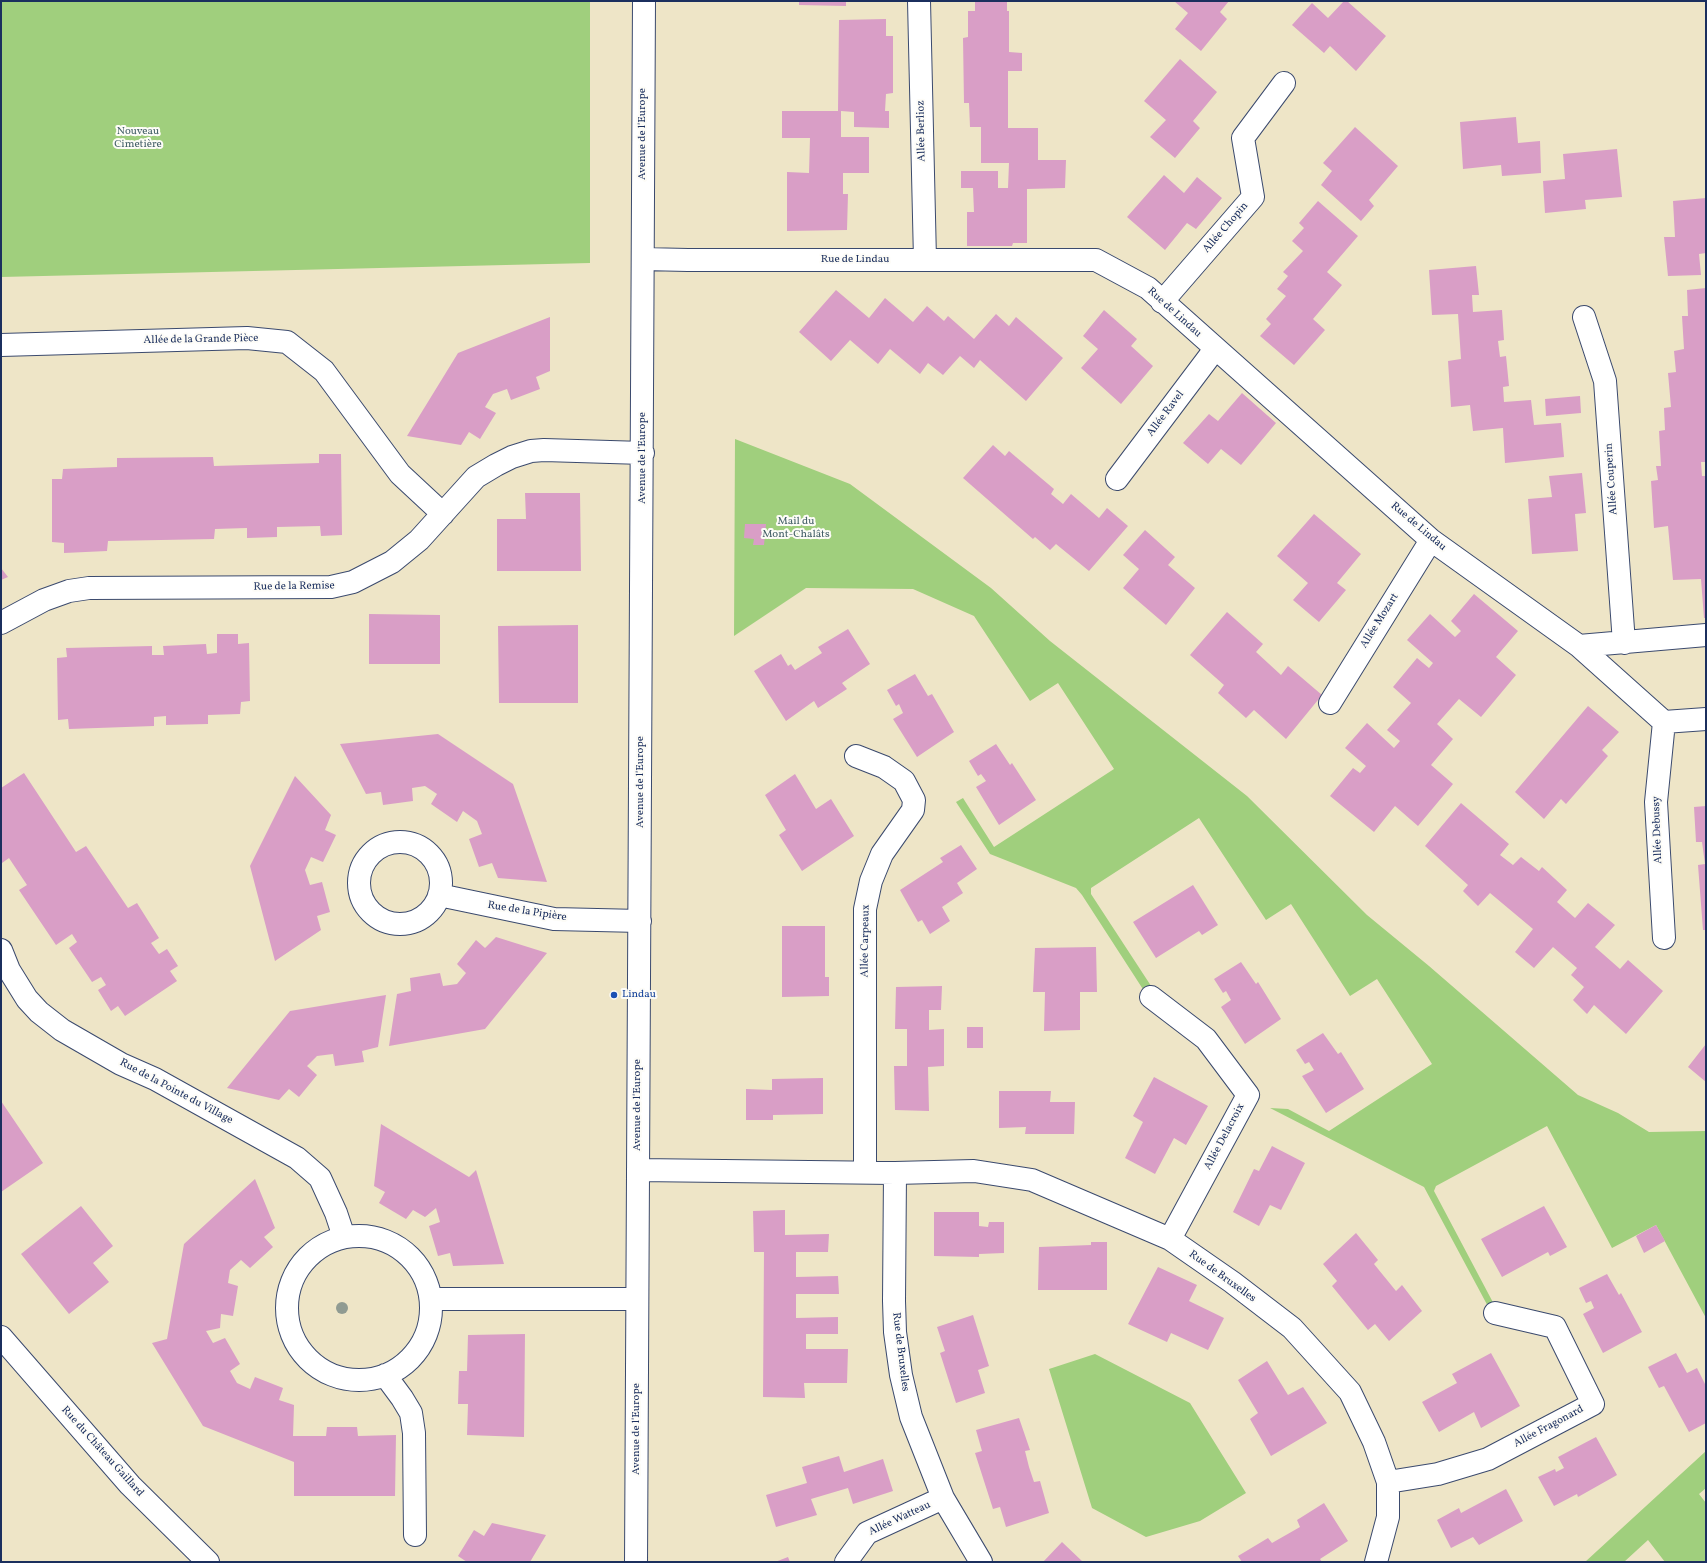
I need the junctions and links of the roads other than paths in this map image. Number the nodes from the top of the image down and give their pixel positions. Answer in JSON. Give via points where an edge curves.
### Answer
{"nodes":[{"id":1,"x":644,"y":1,"type":"edge"},
{"id":2,"x":919,"y":1,"type":"edge"},
{"id":3,"x":1284,"y":83,"type":"dead end"},
{"id":4,"x":642,"y":259,"type":"junction"},
{"id":5,"x":925,"y":260,"type":"junction"},
{"id":6,"x":1162,"y":302,"type":"junction"},
{"id":7,"x":1584,"y":317,"type":"dead end"},
{"id":8,"x":1,"y":345,"type":"edge"},
{"id":9,"x":1215,"y":349,"type":"junction"},
{"id":10,"x":643,"y":453,"type":"junction"},
{"id":11,"x":1117,"y":479,"type":"dead end"},
{"id":12,"x":443,"y":514,"type":"junction"},
{"id":13,"x":1431,"y":540,"type":"junction"},
{"id":14,"x":1,"y":624,"type":"edge"},
{"id":15,"x":1706,"y":635,"type":"edge"},
{"id":16,"x":1624,"y":643,"type":"junction"},
{"id":17,"x":1579,"y":646,"type":"junction"},
{"id":18,"x":1330,"y":703,"type":"dead end"},
{"id":19,"x":1706,"y":719,"type":"edge"},
{"id":20,"x":1664,"y":722,"type":"junction"},
{"id":21,"x":856,"y":756,"type":"dead end"},
{"id":22,"x":439,"y":895,"type":"dead end"},
{"id":23,"x":640,"y":921,"type":"junction"},
{"id":24,"x":1664,"y":938,"type":"dead end"},
{"id":25,"x":1,"y":950,"type":"edge"},
{"id":26,"x":1151,"y":997,"type":"dead end"},
{"id":27,"x":638,"y":1170,"type":"junction"},
{"id":28,"x":865,"y":1172,"type":"junction"},
{"id":29,"x":895,"y":1173,"type":"junction"},
{"id":30,"x":344,"y":1237,"type":"junction"},
{"id":31,"x":1170,"y":1239,"type":"junction"},
{"id":32,"x":431,"y":1299,"type":"junction"},
{"id":33,"x":637,"y":1299,"type":"junction"},
{"id":34,"x":1496,"y":1313,"type":"dead end"},
{"id":35,"x":1,"y":1337,"type":"edge"},
{"id":36,"x":386,"y":1375,"type":"junction"},
{"id":37,"x":1388,"y":1482,"type":"junction"},
{"id":38,"x":943,"y":1498,"type":"junction"},
{"id":39,"x":415,"y":1535,"type":"dead end"},
{"id":40,"x":208,"y":1562,"type":"edge"},
{"id":41,"x":636,"y":1562,"type":"edge"},
{"id":42,"x":846,"y":1562,"type":"edge"},
{"id":43,"x":981,"y":1562,"type":"edge"},
{"id":44,"x":1376,"y":1562,"type":"edge"}],
"edges":[{"from":1,"to":4,"type":"street","name":"Avenue de l'Europe"},
{"from":2,"to":5,"type":"street","name":"Allée Berlioz"},
{"from":3,"to":6,"type":"street","name":"Allée Chopin","via":[[1243,138],[1253,197]]},
{"from":4,"to":5,"type":"street","name":"Rue de Lindau"},
{"from":4,"to":10,"type":"street","name":"Avenue de l'Europe"},
{"from":5,"to":6,"type":"street","name":"Rue de Lindau","via":[[1096,260],[1148,288]]},
{"from":6,"to":9,"type":"street","name":"Rue de Lindau"},
{"from":7,"to":16,"type":"street","name":"Allée Couperin","via":[[1605,382]]},
{"from":8,"to":12,"type":"street","name":"Allée de la Grande Pièce","via":[[247,338],[287,342],[324,371],[400,474]]},
{"from":9,"to":11,"type":"street","name":"Allée Ravel"},
{"from":9,"to":13,"type":"street","name":"Rue de Lindau"},
{"from":10,"to":12,"type":"street","name":"Rue de la Remise","via":[[544,450],[512,457],[476,477]]},
{"from":10,"to":23,"type":"street","name":"Avenue de l'Europe"},
{"from":12,"to":14,"type":"street","name":"Rue de la Remise","via":[[419,540],[392,562],[354,582],[331,587],[89,588],[69,591],[44,600]]},
{"from":13,"to":17,"type":"street","name":"Rue de Lindau"},
{"from":13,"to":18,"type":"street","name":"Allée Mozart"},
{"from":15,"to":16,"type":"street"},
{"from":16,"to":17,"type":"street"},
{"from":17,"to":20,"type":"street","name":"Rue de Lindau"},
{"from":19,"to":20,"type":"street"},
{"from":20,"to":24,"type":"street","name":"Allée Debussy","via":[[1656,802]]},
{"from":21,"to":28,"type":"street","name":"Allée Carpeaux","via":[[884,767],[904,781],[914,800],[913,810],[882,854],[871,881],[866,909]]},
{"from":22,"to":23,"type":"street","name":"Rue de la Pipière","via":[[554,919]]},
{"from":23,"to":27,"type":"street","name":"Avenue de l'Europe"},
{"from":25,"to":30,"type":"street","name":"Rue de la Pointe du Village","via":[[9,970],[27,998],[39,1012],[62,1030],[296,1158],[320,1178],[336,1212]]},
{"from":26,"to":31,"type":"street","name":"Allée Delacroix","via":[[1206,1039],[1248,1094]]},
{"from":27,"to":28,"type":"street","name":"Rue de Bruxelles"},
{"from":27,"to":33,"type":"street","name":"Avenue de l'Europe"},
{"from":28,"to":29,"type":"street","name":"Rue de Bruxelles"},
{"from":29,"to":31,"type":"street","name":"Rue de Bruxelles","via":[[974,1171],[1032,1180]]},
{"from":29,"to":38,"type":"street","name":"Rue de Bruxelles","via":[[894,1301],[901,1375],[911,1417]]},
{"from":30,"to":32,"type":"street","via":[[364,1236],[383,1239],[401,1248],[416,1262],[426,1280]]},
{"from":30,"to":36,"type":"street","via":[[321,1246],[309,1256],[291,1282],[286,1305],[290,1329],[300,1350],[317,1367],[339,1377],[362,1380]]},
{"from":31,"to":37,"type":"street","name":"Rue de Bruxelles","via":[[1292,1328],[1350,1392],[1374,1442]]},
{"from":32,"to":33,"type":"street"},
{"from":32,"to":36,"type":"street","via":[[430,1323],[421,1345],[406,1363]]},
{"from":33,"to":41,"type":"street","name":"Avenue de l'Europe"},
{"from":34,"to":37,"type":"street","name":"Allée Fragonard","via":[[1555,1327],[1593,1404],[1488,1459],[1438,1474]]},
{"from":35,"to":40,"type":"street","name":"Rue du Château Gaillard","via":[[130,1485]]},
{"from":36,"to":39,"type":"street","via":[[411,1413],[414,1433]]},
{"from":37,"to":44,"type":"street","name":"Rue de Bruxelles","via":[[1388,1517]]},
{"from":38,"to":42,"type":"street","name":"Allée Watteau","via":[[867,1533]]},
{"from":38,"to":43,"type":"street","name":"Rue de Bruxelles"}]}
